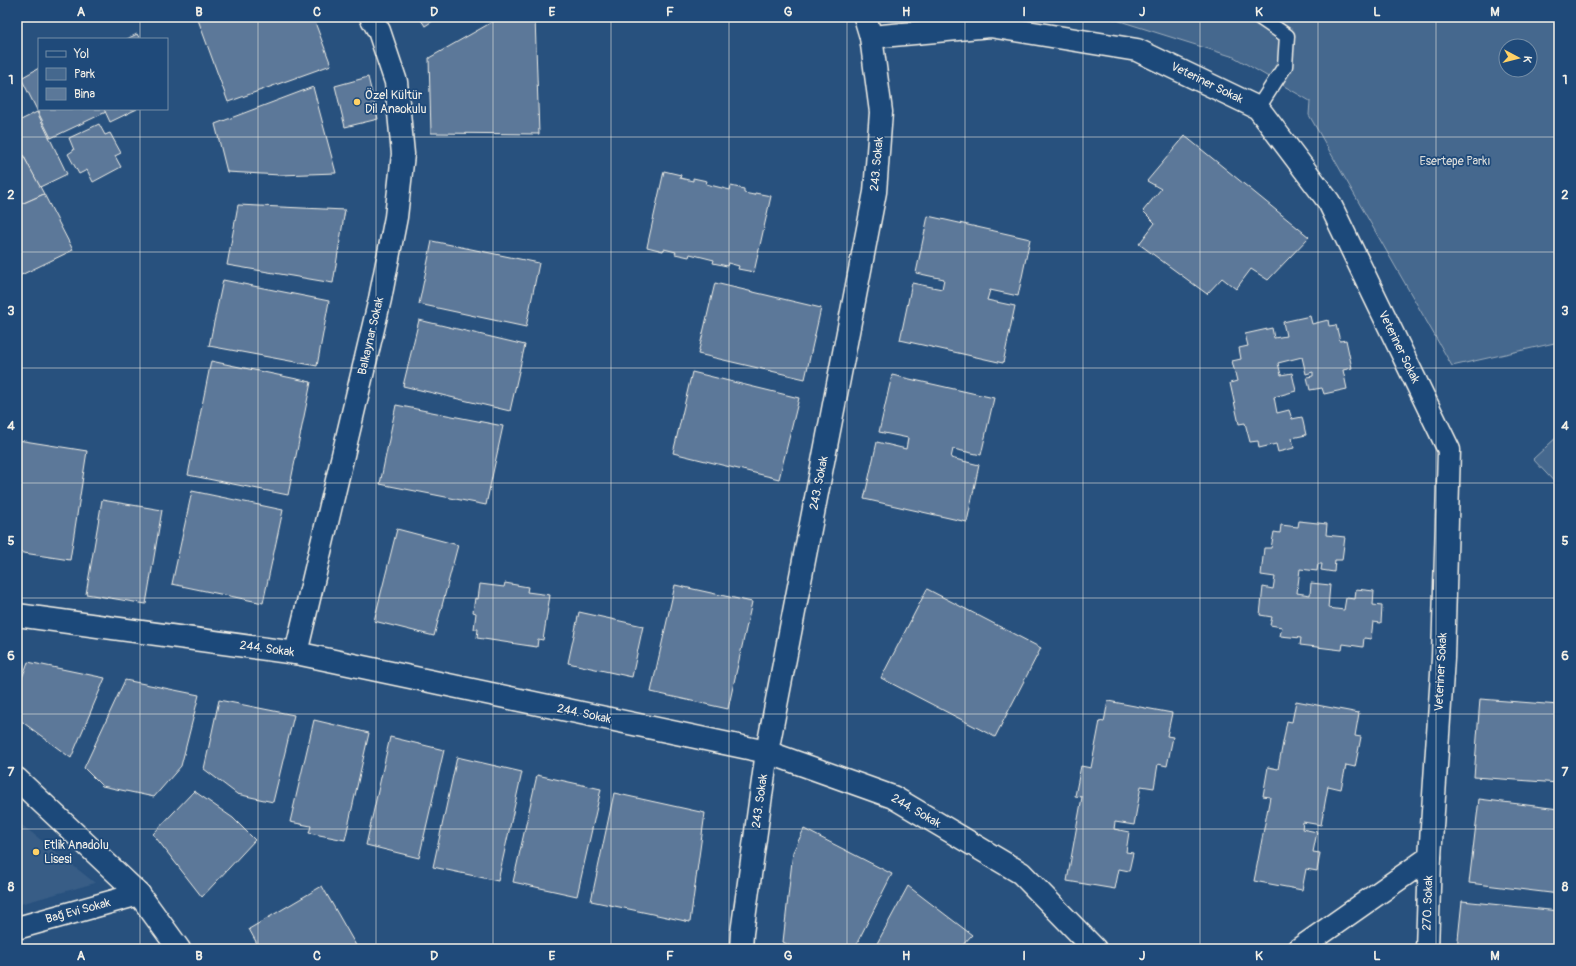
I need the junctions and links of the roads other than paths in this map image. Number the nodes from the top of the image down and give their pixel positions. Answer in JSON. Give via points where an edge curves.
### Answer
{"nodes":[{"id":1,"x":371,"y":17,"type":"edge"},
{"id":2,"x":1259,"y":17,"type":"edge"},
{"id":3,"x":868,"y":27,"type":"edge"},
{"id":4,"x":1258,"y":108,"type":"junction"},
{"id":5,"x":17,"y":615,"type":"edge"},
{"id":6,"x":296,"y":653,"type":"junction"},
{"id":7,"x":766,"y":752,"type":"junction"},
{"id":8,"x":17,"y":779,"type":"edge"},
{"id":9,"x":1430,"y":857,"type":"junction"},
{"id":10,"x":139,"y":894,"type":"junction"},
{"id":11,"x":17,"y":928,"type":"edge"},
{"id":12,"x":179,"y":949,"type":"edge"},
{"id":13,"x":741,"y":949,"type":"edge"},
{"id":14,"x":1096,"y":949,"type":"edge"},
{"id":15,"x":1298,"y":949,"type":"edge"},
{"id":16,"x":1427,"y":949,"type":"edge"}],
"edges":[{"from":1,"to":6,"type":"street","name":"Balkaynar Sokak","via":[[379,32],[396,82],[403,154],[396,217],[380,299]]},
{"from":2,"to":4,"type":"lane","via":[[1287,36],[1285,66]]},
{"from":3,"to":4,"type":"street","name":"Veteriner Sokak","via":[[990,26],[1138,50]]},
{"from":3,"to":7,"type":"street","name":"243. Sokak","via":[[881,112],[875,192]]},
{"from":4,"to":9,"type":"street","name":"Veteriner Sokak","via":[[1329,202],[1449,450],[1443,658]]},
{"from":5,"to":6,"type":"street","name":"244. Sokak"},
{"from":6,"to":7,"type":"street","name":"244. Sokak"},
{"from":7,"to":13,"type":"street","name":"243. Sokak"},
{"from":7,"to":14,"type":"street","name":"244. Sokak","via":[[893,797],[1021,873]]},
{"from":8,"to":10,"type":"street"},
{"from":9,"to":15,"type":"street"},
{"from":9,"to":16,"type":"street","name":"270. Sokak"},
{"from":10,"to":11,"type":"street","name":"Bağ Evi Sokak"},
{"from":10,"to":12,"type":"street"}]}
